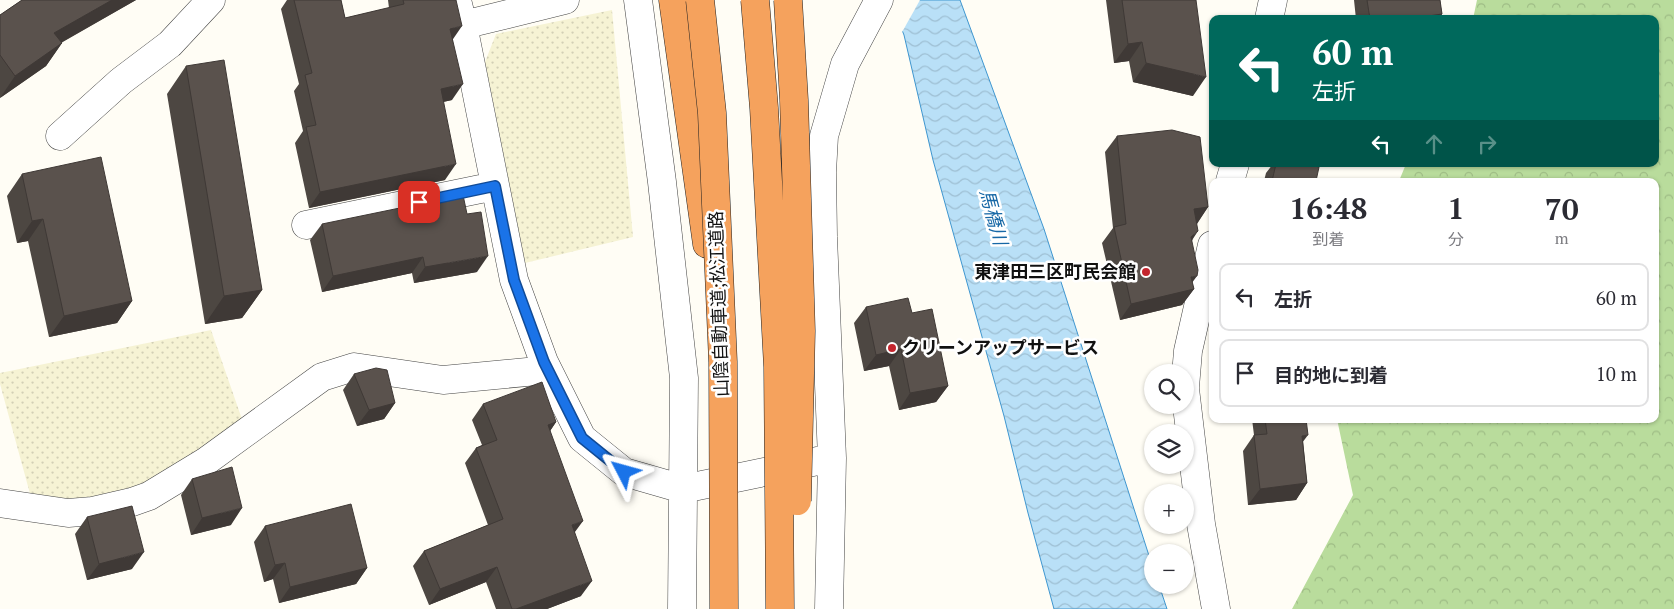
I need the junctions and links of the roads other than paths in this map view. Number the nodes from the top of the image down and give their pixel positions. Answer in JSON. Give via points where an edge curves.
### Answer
{"nodes":[{"id":1,"x":211,"y":0,"type":"edge"},
{"id":2,"x":565,"y":0,"type":"edge"},
{"id":3,"x":638,"y":0,"type":"edge"},
{"id":4,"x":673,"y":0,"type":"edge"},
{"id":5,"x":700,"y":0,"type":"edge"},
{"id":6,"x":755,"y":0,"type":"edge"},
{"id":7,"x":788,"y":0,"type":"edge"},
{"id":8,"x":879,"y":0,"type":"edge"},
{"id":9,"x":1273,"y":0,"type":"edge"},
{"id":10,"x":460,"y":12,"type":"edge"},
{"id":11,"x":1270,"y":15,"type":"edge"},
{"id":12,"x":60,"y":136,"type":"dead end"},
{"id":13,"x":495,"y":186,"type":"junction"},
{"id":14,"x":306,"y":225,"type":"dead end"},
{"id":15,"x":1209,"y":258,"type":"edge"},
{"id":16,"x":723,"y":362,"type":"junction"},
{"id":17,"x":1187,"y":364,"type":"edge"},
{"id":18,"x":548,"y":370,"type":"junction"},
{"id":19,"x":1188,"y":414,"type":"edge"},
{"id":20,"x":832,"y":458,"type":"junction"},
{"id":21,"x":683,"y":489,"type":"junction"},
{"id":22,"x":0,"y":503,"type":"edge"},
{"id":23,"x":682,"y":609,"type":"edge"},
{"id":24,"x":724,"y":609,"type":"edge"},
{"id":25,"x":780,"y":609,"type":"edge"},
{"id":26,"x":788,"y":609,"type":"edge"},
{"id":27,"x":829,"y":609,"type":"edge"},
{"id":28,"x":1216,"y":609,"type":"edge"}],
"edges":[{"from":1,"to":12,"type":"street","via":[[170,44],[121,81]]},
{"from":2,"to":10,"type":"street"},
{"from":3,"to":21,"type":"street","via":[[684,378]]},
{"from":4,"to":16,"type":"highway","bridge":true},
{"from":5,"to":16,"type":"highway","name":"山陰自動車道;松江道路","bridge":true,"via":[[712,113]]},
{"from":6,"to":25,"type":"highway","bridge":true,"via":[[778,367]]},
{"from":7,"to":26,"type":"highway","bridge":true,"via":[[801,331],[796,525]]},
{"from":8,"to":20,"type":"street","via":[[845,64],[824,136],[822,172]]},
{"from":9,"to":11,"type":"street"},
{"from":10,"to":13,"type":"street"},
{"from":13,"to":14,"type":"street"},
{"from":13,"to":18,"type":"street","via":[[514,280]]},
{"from":15,"to":17,"type":"street"},
{"from":16,"to":24,"type":"highway","name":"山陰自動車道;松江道路","bridge":true},
{"from":18,"to":21,"type":"street","via":[[582,438],[624,472]]},
{"from":18,"to":22,"type":"street","via":[[443,380],[354,367],[322,377],[205,462],[149,496],[93,511],[68,513]]},
{"from":19,"to":28,"type":"street","via":[[1201,524]]},
{"from":20,"to":21,"type":"street"},
{"from":20,"to":27,"type":"street"},
{"from":21,"to":23,"type":"street"}]}
